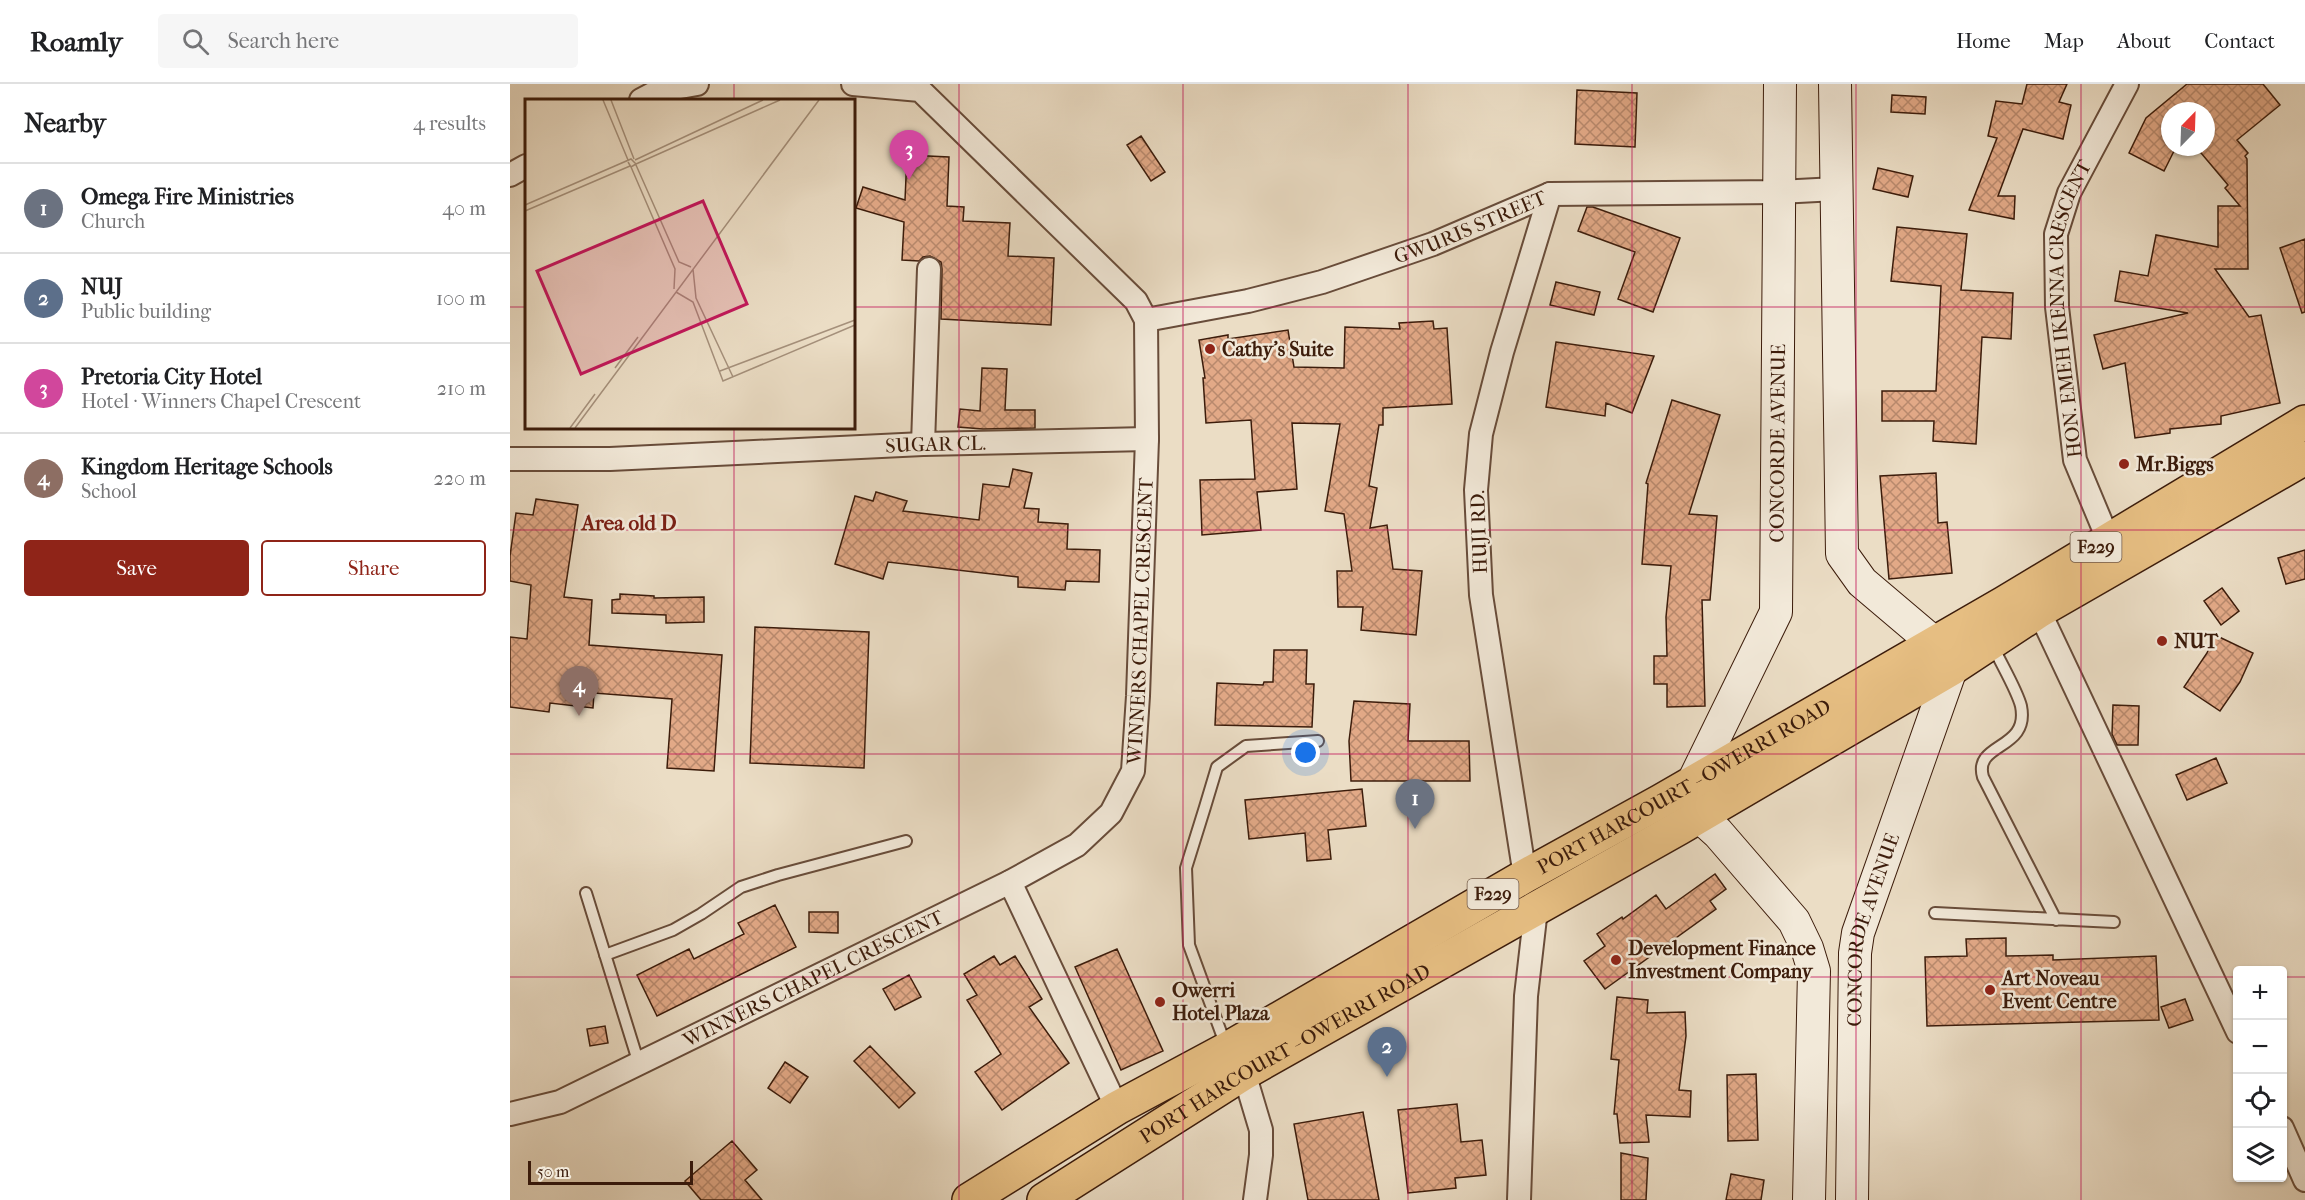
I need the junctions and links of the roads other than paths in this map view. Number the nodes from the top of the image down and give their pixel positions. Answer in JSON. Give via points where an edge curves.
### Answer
{"nodes":[{"id":1,"x":695,"y":84,"type":"edge"},
{"id":2,"x":853,"y":84,"type":"edge"},
{"id":3,"x":1780,"y":84,"type":"edge"},
{"id":4,"x":1835,"y":84,"type":"edge"},
{"id":5,"x":2127,"y":84,"type":"edge"},
{"id":6,"x":920,"y":87,"type":"edge"},
{"id":7,"x":643,"y":99,"type":"edge"},
{"id":8,"x":525,"y":167,"type":"edge"},
{"id":9,"x":510,"y":175,"type":"edge"},
{"id":10,"x":1836,"y":189,"type":"junction"},
{"id":11,"x":1779,"y":192,"type":"junction"},
{"id":12,"x":1550,"y":194,"type":"junction"},
{"id":13,"x":929,"y":269,"type":"dead end"},
{"id":14,"x":1146,"y":320,"type":"junction"},
{"id":15,"x":2305,"y":422,"type":"edge"},
{"id":16,"x":1147,"y":439,"type":"junction"},
{"id":17,"x":923,"y":444,"type":"junction"},
{"id":18,"x":2305,"y":458,"type":"edge"},
{"id":19,"x":510,"y":459,"type":"edge"},
{"id":20,"x":2116,"y":551,"type":"junction"},
{"id":21,"x":2039,"y":611,"type":"junction"},
{"id":22,"x":1991,"y":643,"type":"junction"},
{"id":23,"x":1943,"y":656,"type":"junction"},
{"id":24,"x":1318,"y":741,"type":"dead end"},
{"id":25,"x":1693,"y":782,"type":"junction"},
{"id":26,"x":1698,"y":816,"type":"junction"},
{"id":27,"x":906,"y":841,"type":"dead end"},
{"id":28,"x":1525,"y":876,"type":"junction"},
{"id":29,"x":1010,"y":882,"type":"junction"},
{"id":30,"x":586,"y":892,"type":"dead end"},
{"id":31,"x":1536,"y":909,"type":"junction"},
{"id":32,"x":1935,"y":914,"type":"dead end"},
{"id":33,"x":2055,"y":920,"type":"junction"},
{"id":34,"x":2114,"y":922,"type":"dead end"},
{"id":35,"x":605,"y":955,"type":"junction"},
{"id":36,"x":2233,"y":1021,"type":"edge"},
{"id":37,"x":1236,"y":1061,"type":"junction"},
{"id":38,"x":639,"y":1064,"type":"junction"},
{"id":39,"x":1117,"y":1108,"type":"junction"},
{"id":40,"x":510,"y":1114,"type":"edge"},
{"id":41,"x":2287,"y":1137,"type":"edge"},
{"id":42,"x":2305,"y":1180,"type":"edge"},
{"id":43,"x":969,"y":1200,"type":"edge"},
{"id":44,"x":1044,"y":1200,"type":"edge"},
{"id":45,"x":1255,"y":1200,"type":"edge"},
{"id":46,"x":1519,"y":1200,"type":"edge"},
{"id":47,"x":1809,"y":1200,"type":"edge"},
{"id":48,"x":1852,"y":1200,"type":"edge"}],
"edges":[{"from":1,"to":7,"type":"street","via":[[658,91]]},
{"from":2,"to":6,"type":"street"},
{"from":3,"to":11,"type":"street","name":"CONCORDE AVENUE"},
{"from":4,"to":10,"type":"street"},
{"from":5,"to":20,"type":"street","name":"HON. EMEH IKENNA CRESCENT","via":[[2069,194],[2056,234],[2057,307],[2075,460]]},
{"from":6,"to":14,"type":"street","via":[[1136,301]]},
{"from":8,"to":9,"type":"street"},
{"from":10,"to":11,"type":"street","name":"GWURIS STREET"},
{"from":10,"to":23,"type":"street","via":[[1842,554],[1862,582]]},
{"from":11,"to":12,"type":"street","name":"GWURIS STREET"},
{"from":11,"to":25,"type":"street","name":"CONCORDE AVENUE","via":[[1776,612]]},
{"from":12,"to":14,"type":"street","name":"GWURIS STREET","via":[[1432,244],[1322,282]]},
{"from":12,"to":28,"type":"street","name":"HUJI RD.","via":[[1483,424],[1476,490],[1481,595]]},
{"from":13,"to":17,"type":"street"},
{"from":14,"to":16,"type":"street","name":"WINNERS CHAPEL CRESCENT"},
{"from":15,"to":20,"type":"main road","name":"PORT HARCOURT - OWERRI ROAD","number":"F229"},
{"from":16,"to":17,"type":"street","name":"SUGAR CL."},
{"from":16,"to":29,"type":"street","name":"WINNERS CHAPEL CRESCENT","via":[[1133,771],[1111,813],[1077,845]]},
{"from":17,"to":19,"type":"street","name":"SUGAR CL.","via":[[610,459]]},
{"from":18,"to":20,"type":"main road","name":"PORT HARCOURT - OWERRI ROAD","number":"F229"},
{"from":20,"to":21,"type":"main road","name":"PORT HARCOURT - OWERRI ROAD","number":"F229"},
{"from":20,"to":23,"type":"main road","name":"PORT HARCOURT - OWERRI ROAD","number":"F229"},
{"from":21,"to":22,"type":"main road","name":"PORT HARCOURT - OWERRI ROAD","number":"F229"},
{"from":21,"to":36,"type":"street"},
{"from":22,"to":23,"type":"main road","name":"PORT HARCOURT - OWERRI ROAD","number":"F229"},
{"from":22,"to":33,"type":"lane","via":[[2021,705],[2020,728],[2011,740],[1990,753],[1981,770]]},
{"from":23,"to":25,"type":"main road","name":"PORT HARCOURT - OWERRI ROAD","number":"F229"},
{"from":23,"to":26,"type":"main road","name":"PORT HARCOURT - OWERRI ROAD","number":"F229"},
{"from":23,"to":48,"type":"street","name":"CONCORDE AVENUE","via":[[1858,933]]},
{"from":24,"to":37,"type":"lane","via":[[1246,746],[1217,767],[1186,868],[1189,945]]},
{"from":25,"to":28,"type":"main road","name":"PORT HARCOURT - OWERRI ROAD","number":"F229"},
{"from":26,"to":31,"type":"main road","name":"PORT HARCOURT - OWERRI ROAD","number":"F229"},
{"from":26,"to":47,"type":"street","via":[[1718,833],[1794,921],[1814,971]]},
{"from":27,"to":35,"type":"lane","via":[[741,887],[673,930]]},
{"from":28,"to":31,"type":"main road"},
{"from":28,"to":37,"type":"main road","name":"PORT HARCOURT - OWERRI ROAD","number":"F229"},
{"from":29,"to":38,"type":"street","name":"WINNERS CHAPEL CRESCENT"},
{"from":29,"to":39,"type":"street"},
{"from":30,"to":35,"type":"lane"},
{"from":31,"to":37,"type":"main road","name":"PORT HARCOURT - OWERRI ROAD","number":"F229"},
{"from":31,"to":46,"type":"street","via":[[1526,996]]},
{"from":32,"to":33,"type":"lane"},
{"from":33,"to":34,"type":"lane"},
{"from":35,"to":38,"type":"lane"},
{"from":37,"to":39,"type":"main road","name":"PORT HARCOURT - OWERRI ROAD","number":"F229"},
{"from":37,"to":44,"type":"main road","name":"PORT HARCOURT - OWERRI ROAD","number":"F229"},
{"from":37,"to":45,"type":"street","via":[[1261,1130]]},
{"from":38,"to":40,"type":"street","name":"WINNERS CHAPEL CRESCENT","via":[[560,1102]]},
{"from":39,"to":43,"type":"main road","name":"PORT HARCOURT - OWERRI ROAD","number":"F229"},
{"from":41,"to":42,"type":"street"}]}
